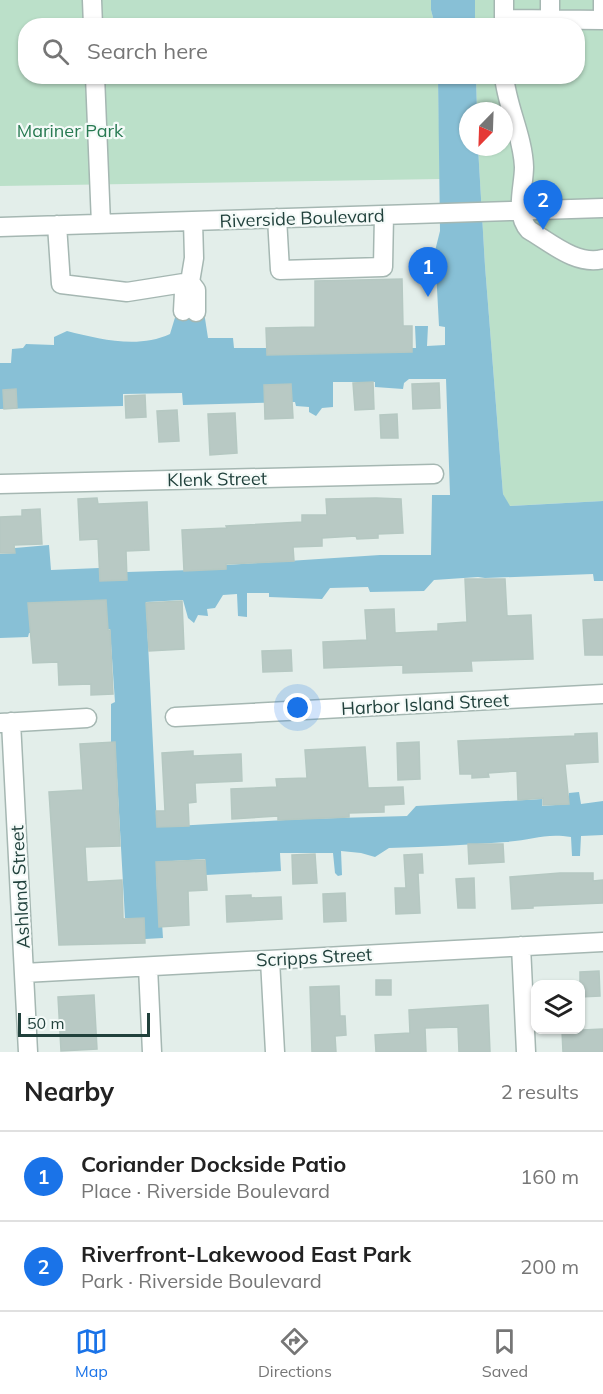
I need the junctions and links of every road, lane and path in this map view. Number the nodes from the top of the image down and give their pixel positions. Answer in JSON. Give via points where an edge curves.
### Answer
{"nodes":[{"id":1,"x":92,"y":0,"type":"edge"},
{"id":2,"x":504,"y":0,"type":"edge"},
{"id":3,"x":550,"y":0,"type":"edge"},
{"id":4,"x":603,"y":0,"type":"edge"},
{"id":5,"x":93,"y":18,"type":"edge"},
{"id":6,"x":504,"y":18,"type":"edge"},
{"id":7,"x":550,"y":18,"type":"edge"},
{"id":8,"x":585,"y":20,"type":"edge"},
{"id":9,"x":95,"y":84,"type":"edge"},
{"id":10,"x":505,"y":84,"type":"edge"},
{"id":11,"x":603,"y":208,"type":"edge"},
{"id":12,"x":521,"y":211,"type":"junction"},
{"id":13,"x":384,"y":215,"type":"junction"},
{"id":14,"x":277,"y":219,"type":"junction"},
{"id":15,"x":193,"y":222,"type":"junction"},
{"id":16,"x":101,"y":224,"type":"junction"},
{"id":17,"x":57,"y":225,"type":"junction"},
{"id":18,"x":0,"y":227,"type":"edge"},
{"id":19,"x":603,"y":259,"type":"edge"},
{"id":20,"x":190,"y":282,"type":"junction"},
{"id":21,"x":189,"y":312,"type":"dead end"},
{"id":22,"x":434,"y":474,"type":"dead end"},
{"id":23,"x":0,"y":484,"type":"edge"},
{"id":24,"x":603,"y":694,"type":"edge"},
{"id":25,"x":175,"y":717,"type":"dead end"},
{"id":26,"x":87,"y":718,"type":"dead end"},
{"id":27,"x":5,"y":723,"type":"edge"},
{"id":28,"x":603,"y":942,"type":"edge"},
{"id":29,"x":520,"y":946,"type":"junction"},
{"id":30,"x":270,"y":960,"type":"junction"},
{"id":31,"x":148,"y":966,"type":"junction"},
{"id":32,"x":24,"y":974,"type":"junction"},
{"id":33,"x":28,"y":1052,"type":"edge"},
{"id":34,"x":152,"y":1052,"type":"edge"},
{"id":35,"x":275,"y":1052,"type":"edge"},
{"id":36,"x":526,"y":1052,"type":"edge"}],
"edges":[{"from":1,"to":5,"type":"street"},
{"from":2,"to":6,"type":"street"},
{"from":3,"to":7,"type":"street"},
{"from":4,"to":8,"type":"street","via":[[603,20]]},
{"from":9,"to":16,"type":"street"},
{"from":10,"to":12,"type":"street","via":[[522,147]]},
{"from":11,"to":12,"type":"street","name":"Riverside Boulevard"},
{"from":12,"to":13,"type":"street","name":"Riverside Boulevard"},
{"from":12,"to":19,"type":"street","via":[[523,224],[529,230],[575,257]]},
{"from":13,"to":14,"type":"street","name":"Riverside Boulevard"},
{"from":13,"to":14,"type":"street","via":[[383,267],[280,270]]},
{"from":14,"to":15,"type":"street","name":"Riverside Boulevard"},
{"from":15,"to":16,"type":"street","name":"Riverside Boulevard"},
{"from":15,"to":20,"type":"street"},
{"from":16,"to":17,"type":"street","name":"Riverside Boulevard"},
{"from":17,"to":18,"type":"street","name":"Riverside Boulevard"},
{"from":17,"to":20,"type":"street","via":[[61,284],[127,292]]},
{"from":20,"to":21,"type":"street","via":[[184,292]]},
{"from":22,"to":23,"type":"street","name":"Klenk Street"},
{"from":24,"to":25,"type":"street","name":"Harbor Island Street"},
{"from":26,"to":27,"type":"street"},
{"from":27,"to":32,"type":"street","name":"Ashland Street"},
{"from":28,"to":29,"type":"street","name":"Scripps Street"},
{"from":29,"to":30,"type":"street","name":"Scripps Street"},
{"from":29,"to":36,"type":"street"},
{"from":30,"to":31,"type":"street","name":"Scripps Street"},
{"from":30,"to":35,"type":"street"},
{"from":31,"to":32,"type":"street","name":"Scripps Street"},
{"from":31,"to":34,"type":"street"},
{"from":32,"to":33,"type":"street","name":"Ashland Street"}]}
